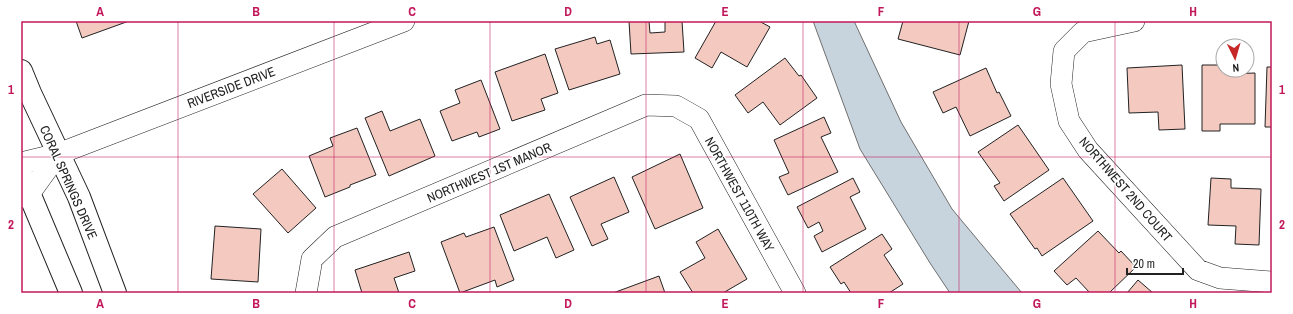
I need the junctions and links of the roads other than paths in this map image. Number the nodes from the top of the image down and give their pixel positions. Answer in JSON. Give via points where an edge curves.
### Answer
{"nodes":[{"id":1,"x":404,"y":21,"type":"edge"},
{"id":2,"x":1134,"y":21,"type":"edge"},
{"id":3,"x":21,"y":71,"type":"edge"},
{"id":4,"x":676,"y":106,"type":"joint"},
{"id":5,"x":58,"y":154,"type":"junction"},
{"id":6,"x":21,"y":163,"type":"edge"},
{"id":7,"x":24,"y":188,"type":"edge"},
{"id":8,"x":1272,"y":282,"type":"edge"},
{"id":9,"x":71,"y":293,"type":"edge"},
{"id":10,"x":115,"y":293,"type":"edge"},
{"id":11,"x":306,"y":293,"type":"edge"},
{"id":12,"x":793,"y":293,"type":"edge"}],
"edges":[{"from":1,"to":5,"type":"street","name":"RIVERSIDE DRIVE"},
{"from":2,"to":8,"type":"street","name":"NORTHWEST 2ND COURT","via":[[1083,32],[1064,51],[1061,84],[1069,121],[1088,150],[1198,270],[1220,278]]},
{"from":3,"to":5,"type":"main road","name":"CORAL SPRINGS DRIVE"},
{"from":4,"to":11,"type":"street","name":"NORTHWEST 1ST MANOR","via":[[646,105],[638,108],[336,237],[312,259]]},
{"from":4,"to":12,"type":"street","name":"NORTHWEST 110TH WAY","via":[[699,119]]},
{"from":5,"to":6,"type":"street","name":"RIVERSIDE DRIVE"},
{"from":5,"to":7,"type":"street"},
{"from":5,"to":10,"type":"main road","name":"CORAL SPRINGS DRIVE","via":[[79,197]]},
{"from":7,"to":9,"type":"main road"}]}
